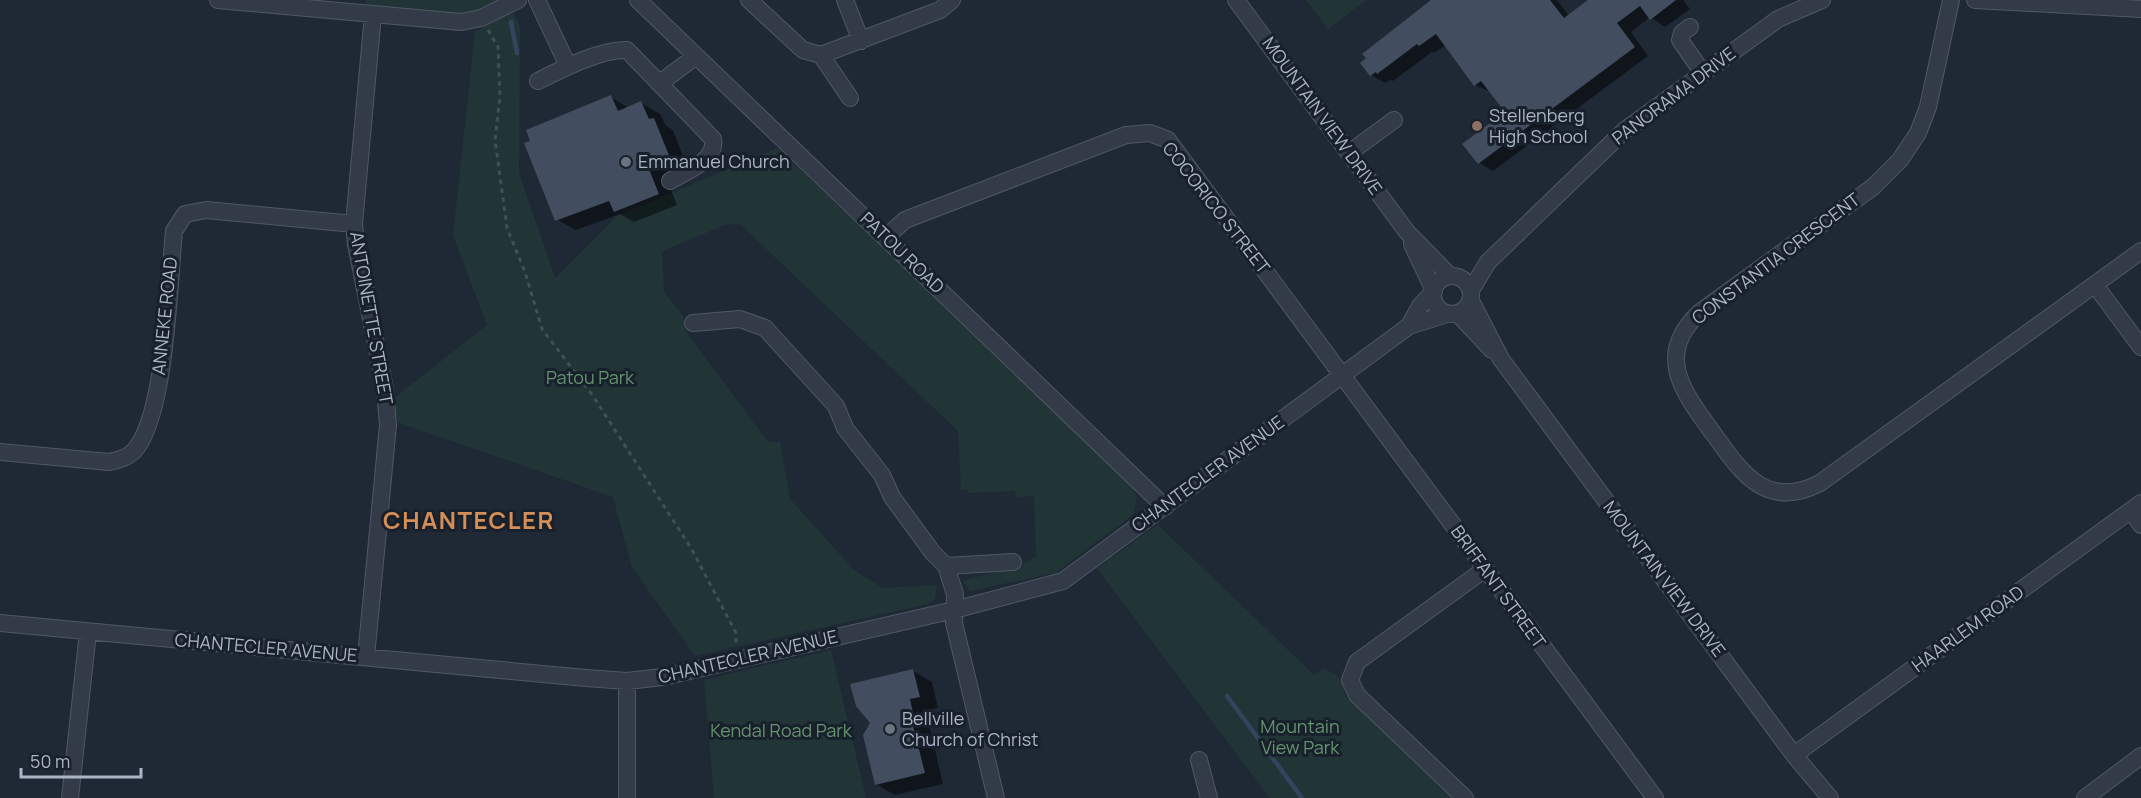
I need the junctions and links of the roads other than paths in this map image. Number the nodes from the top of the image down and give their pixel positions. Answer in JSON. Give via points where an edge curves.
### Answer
{"nodes":[{"id":1,"x":218,"y":0,"type":"edge"},
{"id":2,"x":518,"y":0,"type":"edge"},
{"id":3,"x":537,"y":0,"type":"edge"},
{"id":4,"x":638,"y":0,"type":"edge"},
{"id":5,"x":749,"y":0,"type":"edge"},
{"id":6,"x":845,"y":0,"type":"edge"},
{"id":7,"x":952,"y":0,"type":"edge"},
{"id":8,"x":1236,"y":0,"type":"edge"},
{"id":9,"x":1822,"y":0,"type":"edge"},
{"id":10,"x":1952,"y":0,"type":"edge"},
{"id":11,"x":1975,"y":0,"type":"edge"},
{"id":12,"x":2054,"y":2,"type":"edge"},
{"id":13,"x":2141,"y":9,"type":"edge"},
{"id":14,"x":373,"y":14,"type":"junction"},
{"id":15,"x":1689,"y":27,"type":"dead end"},
{"id":16,"x":861,"y":41,"type":"junction"},
{"id":17,"x":820,"y":55,"type":"junction"},
{"id":18,"x":696,"y":56,"type":"junction"},
{"id":19,"x":568,"y":66,"type":"junction"},
{"id":20,"x":1703,"y":73,"type":"junction"},
{"id":21,"x":538,"y":81,"type":"dead end"},
{"id":22,"x":660,"y":82,"type":"junction"},
{"id":23,"x":850,"y":98,"type":"dead end"},
{"id":24,"x":1394,"y":120,"type":"dead end"},
{"id":25,"x":1349,"y":153,"type":"junction"},
{"id":26,"x":670,"y":181,"type":"dead end"},
{"id":27,"x":354,"y":224,"type":"junction"},
{"id":28,"x":1407,"y":232,"type":"junction"},
{"id":29,"x":885,"y":238,"type":"junction"},
{"id":30,"x":2141,"y":251,"type":"edge"},
{"id":31,"x":1488,"y":262,"type":"junction"},
{"id":32,"x":1452,"y":276,"type":"junction"},
{"id":33,"x":2095,"y":285,"type":"junction"},
{"id":34,"x":1434,"y":291,"type":"junction"},
{"id":35,"x":1471,"y":295,"type":"junction"},
{"id":36,"x":1453,"y":314,"type":"junction"},
{"id":37,"x":693,"y":323,"type":"dead end"},
{"id":38,"x":1409,"y":326,"type":"junction"},
{"id":39,"x":2141,"y":347,"type":"edge"},
{"id":40,"x":1501,"y":359,"type":"junction"},
{"id":41,"x":1342,"y":375,"type":"junction"},
{"id":42,"x":0,"y":452,"type":"edge"},
{"id":43,"x":2136,"y":506,"type":"edge"},
{"id":44,"x":1165,"y":507,"type":"junction"},
{"id":45,"x":2141,"y":525,"type":"edge"},
{"id":46,"x":1012,"y":562,"type":"dead end"},
{"id":47,"x":946,"y":566,"type":"junction"},
{"id":48,"x":1485,"y":569,"type":"junction"},
{"id":49,"x":954,"y":610,"type":"junction"},
{"id":50,"x":0,"y":623,"type":"edge"},
{"id":51,"x":88,"y":632,"type":"junction"},
{"id":52,"x":366,"y":657,"type":"junction"},
{"id":53,"x":627,"y":681,"type":"junction"},
{"id":54,"x":1794,"y":755,"type":"junction"},
{"id":55,"x":2141,"y":756,"type":"edge"},
{"id":56,"x":1200,"y":760,"type":"dead end"},
{"id":57,"x":70,"y":798,"type":"edge"},
{"id":58,"x":627,"y":798,"type":"edge"},
{"id":59,"x":996,"y":798,"type":"edge"},
{"id":60,"x":1209,"y":798,"type":"edge"},
{"id":61,"x":1465,"y":798,"type":"edge"},
{"id":62,"x":1655,"y":798,"type":"edge"},
{"id":63,"x":1830,"y":798,"type":"edge"},
{"id":64,"x":2085,"y":798,"type":"edge"}],
"edges":[{"from":1,"to":14,"type":"street"},
{"from":2,"to":14,"type":"street","via":[[481,18],[461,22]]},
{"from":3,"to":19,"type":"street"},
{"from":4,"to":18,"type":"street","name":"PATOU ROAD"},
{"from":5,"to":17,"type":"street","via":[[803,50]]},
{"from":6,"to":16,"type":"street"},
{"from":7,"to":16,"type":"street","via":[[939,10]]},
{"from":8,"to":25,"type":"street","name":"MOUNTAIN VIEW DRIVE"},
{"from":9,"to":20,"type":"street","name":"PANORAMA DRIVE","via":[[1778,19]]},
{"from":10,"to":33,"type":"street","name":"CONSTANTIA CRESCENT","via":[[1928,107],[1911,144],[1873,187],[1692,319],[1681,337],[1676,357],[1684,393],[1749,479],[1767,489],[1799,491],[1820,483]]},
{"from":11,"to":12,"type":"street"},
{"from":12,"to":13,"type":"street"},
{"from":14,"to":27,"type":"street","name":"ANTOINETTE STREET"},
{"from":15,"to":20,"type":"street","via":[[1680,40]]},
{"from":16,"to":17,"type":"street"},
{"from":17,"to":23,"type":"street"},
{"from":18,"to":22,"type":"street"},
{"from":18,"to":29,"type":"street","name":"PATOU ROAD"},
{"from":19,"to":21,"type":"street"},
{"from":19,"to":22,"type":"street","via":[[618,49],[627,50]]},
{"from":20,"to":31,"type":"street","name":"PANORAMA DRIVE","via":[[1625,130]]},
{"from":22,"to":26,"type":"street","via":[[713,139],[715,147],[711,156]]},
{"from":24,"to":25,"type":"street"},
{"from":25,"to":28,"type":"street","name":"MOUNTAIN VIEW DRIVE"},
{"from":27,"to":42,"type":"street","name":"ANNEKE ROAD","via":[[206,210],[185,214],[174,231],[155,405],[144,436],[133,451],[109,462]]},
{"from":27,"to":52,"type":"street","name":"ANTOINETTE STREET","via":[[385,389],[388,425]]},
{"from":28,"to":32,"type":"street","name":"MOUNTAIN VIEW DRIVE"},
{"from":28,"to":34,"type":"street","name":"MOUNTAIN VIEW DRIVE"},
{"from":29,"to":41,"type":"street","name":"COCORICO STREET","via":[[905,220],[1126,135],[1150,133],[1168,140],[1174,147]]},
{"from":29,"to":44,"type":"street","name":"PATOU ROAD"},
{"from":30,"to":33,"type":"street","name":"CONSTANTIA CRESCENT"},
{"from":31,"to":32,"type":"street","name":"PANORAMA DRIVE"},
{"from":31,"to":35,"type":"street","name":"PANORAMA DRIVE"},
{"from":32,"to":34,"type":"street","via":[[1437,283]]},
{"from":32,"to":35,"type":"street","via":[[1462,278]]},
{"from":33,"to":39,"type":"street"},
{"from":34,"to":36,"type":"street","via":[[1438,308]]},
{"from":34,"to":38,"type":"street","name":"CHANTECLER AVENUE"},
{"from":35,"to":36,"type":"street"},
{"from":35,"to":40,"type":"street","name":"MOUNTAIN VIEW DRIVE"},
{"from":36,"to":38,"type":"street","name":"CHANTECLER AVENUE"},
{"from":36,"to":40,"type":"street","name":"MOUNTAIN VIEW DRIVE"},
{"from":37,"to":47,"type":"street","via":[[740,319],[773,333],[836,406],[845,428],[882,475],[892,497]]},
{"from":38,"to":41,"type":"street","name":"CHANTECLER AVENUE"},
{"from":40,"to":54,"type":"street","name":"MOUNTAIN VIEW DRIVE"},
{"from":41,"to":44,"type":"street","name":"CHANTECLER AVENUE"},
{"from":41,"to":48,"type":"street","name":"BRIFFANT STREET"},
{"from":43,"to":45,"type":"street"},
{"from":43,"to":54,"type":"street","name":"HAARLEM ROAD"},
{"from":44,"to":49,"type":"street","name":"CHANTECLER AVENUE","via":[[1063,581]]},
{"from":46,"to":47,"type":"street"},
{"from":47,"to":49,"type":"street","via":[[955,594]]},
{"from":48,"to":61,"type":"street","via":[[1357,662],[1350,680],[1357,695]]},
{"from":48,"to":62,"type":"street","name":"BRIFFANT STREET"},
{"from":49,"to":53,"type":"street","name":"CHANTECLER AVENUE","via":[[663,678]]},
{"from":49,"to":59,"type":"street"},
{"from":50,"to":51,"type":"street","name":"CHANTECLER AVENUE"},
{"from":51,"to":52,"type":"street","name":"CHANTECLER AVENUE"},
{"from":51,"to":57,"type":"street"},
{"from":52,"to":53,"type":"street","name":"CHANTECLER AVENUE"},
{"from":53,"to":58,"type":"street"},
{"from":54,"to":63,"type":"street","name":"MOUNTAIN VIEW DRIVE"},
{"from":55,"to":64,"type":"street"},
{"from":56,"to":60,"type":"street"}]}
